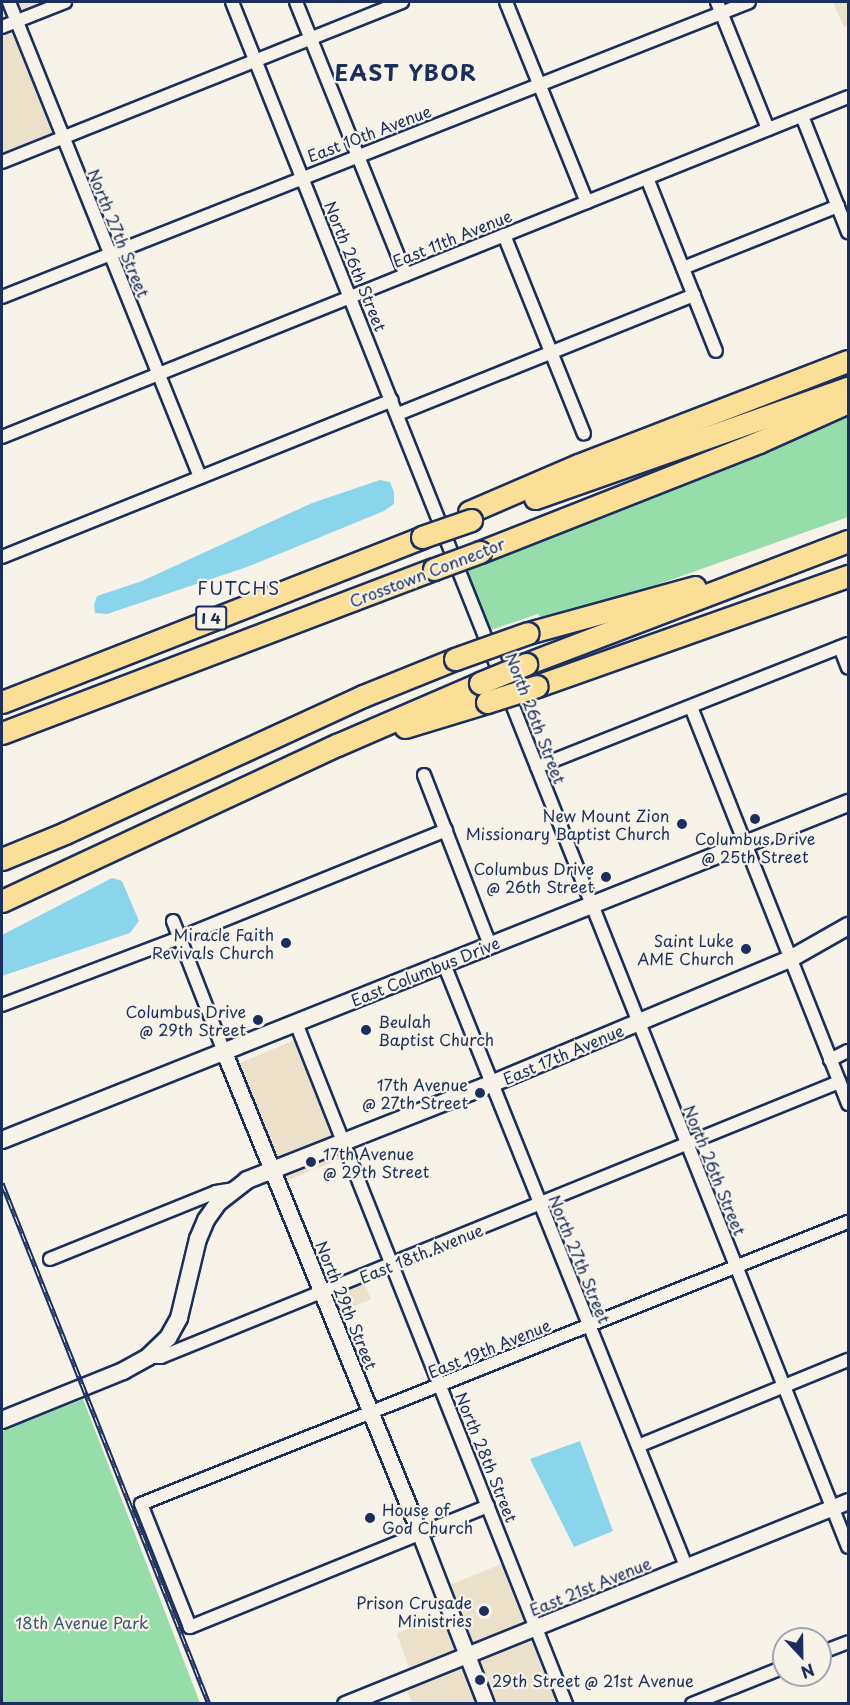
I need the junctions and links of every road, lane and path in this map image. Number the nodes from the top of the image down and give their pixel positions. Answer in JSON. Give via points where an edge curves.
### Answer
{"nodes":[{"id":1,"x":9,"y":2,"type":"edge"},
{"id":2,"x":65,"y":2,"type":"edge"},
{"id":3,"x":232,"y":2,"type":"edge"},
{"id":4,"x":296,"y":2,"type":"edge"},
{"id":5,"x":402,"y":2,"type":"edge"},
{"id":6,"x":506,"y":2,"type":"edge"},
{"id":7,"x":749,"y":2,"type":"edge"},
{"id":8,"x":719,"y":7,"type":"edge"},
{"id":9,"x":17,"y":21,"type":"junction"},
{"id":10,"x":2,"y":27,"type":"edge"},
{"id":11,"x":311,"y":38,"type":"junction"},
{"id":12,"x":256,"y":60,"type":"junction"},
{"id":13,"x":540,"y":84,"type":"junction"},
{"id":14,"x":849,"y":97,"type":"edge"},
{"id":15,"x":802,"y":116,"type":"junction"},
{"id":16,"x":768,"y":129,"type":"junction"},
{"id":17,"x":63,"y":138,"type":"junction"},
{"id":18,"x":358,"y":156,"type":"junction"},
{"id":19,"x":2,"y":162,"type":"edge"},
{"id":20,"x":303,"y":177,"type":"junction"},
{"id":21,"x":647,"y":178,"type":"junction"},
{"id":22,"x":587,"y":202,"type":"junction"},
{"id":23,"x":838,"y":206,"type":"junction"},
{"id":24,"x":848,"y":229,"type":"edge"},
{"id":25,"x":504,"y":235,"type":"junction"},
{"id":26,"x":110,"y":254,"type":"junction"},
{"id":27,"x":683,"y":268,"type":"junction"},
{"id":28,"x":406,"y":275,"type":"junction"},
{"id":29,"x":694,"y":295,"type":"junction"},
{"id":30,"x":2,"y":297,"type":"edge"},
{"id":31,"x":351,"y":297,"type":"junction"},
{"id":32,"x":716,"y":351,"type":"dead end"},
{"id":33,"x":551,"y":352,"type":"junction"},
{"id":34,"x":849,"y":362,"type":"edge"},
{"id":35,"x":158,"y":374,"type":"junction"},
{"id":36,"x":849,"y":388,"type":"edge"},
{"id":37,"x":392,"y":400,"type":"junction"},
{"id":38,"x":849,"y":402,"type":"edge"},
{"id":39,"x":398,"y":414,"type":"junction"},
{"id":40,"x":584,"y":434,"type":"dead end"},
{"id":41,"x":2,"y":437,"type":"edge"},
{"id":42,"x":200,"y":477,"type":"junction"},
{"id":43,"x":470,"y":516,"type":"junction"},
{"id":44,"x":849,"y":541,"type":"edge"},
{"id":45,"x":2,"y":556,"type":"edge"},
{"id":46,"x":849,"y":576,"type":"edge"},
{"id":47,"x":750,"y":577,"type":"junction"},
{"id":48,"x":844,"y":646,"type":"edge"},
{"id":49,"x":849,"y":668,"type":"edge"},
{"id":50,"x":484,"y":692,"type":"junction"},
{"id":51,"x":2,"y":702,"type":"edge"},
{"id":52,"x":691,"y":707,"type":"junction"},
{"id":53,"x":2,"y":733,"type":"edge"},
{"id":54,"x":537,"y":767,"type":"junction"},
{"id":55,"x":424,"y":775,"type":"dead end"},
{"id":56,"x":849,"y":803,"type":"edge"},
{"id":57,"x":446,"y":830,"type":"junction"},
{"id":58,"x":745,"y":844,"type":"junction"},
{"id":59,"x":2,"y":859,"type":"edge"},
{"id":60,"x":2,"y":901,"type":"edge"},
{"id":61,"x":591,"y":906,"type":"junction"},
{"id":62,"x":173,"y":921,"type":"dead end"},
{"id":63,"x":849,"y":926,"type":"edge"},
{"id":64,"x":178,"y":938,"type":"junction"},
{"id":65,"x":490,"y":945,"type":"junction"},
{"id":66,"x":790,"y":959,"type":"junction"},
{"id":67,"x":444,"y":963,"type":"junction"},
{"id":68,"x":2,"y":1005,"type":"edge"},
{"id":69,"x":296,"y":1023,"type":"junction"},
{"id":70,"x":638,"y":1023,"type":"junction"},
{"id":71,"x":224,"y":1052,"type":"junction"},
{"id":72,"x":849,"y":1052,"type":"edge"},
{"id":73,"x":830,"y":1060,"type":"junction"},
{"id":74,"x":840,"y":1082,"type":"junction"},
{"id":75,"x":491,"y":1084,"type":"junction"},
{"id":76,"x":849,"y":1104,"type":"edge"},
{"id":77,"x":2,"y":1140,"type":"edge"},
{"id":78,"x":345,"y":1142,"type":"junction"},
{"id":79,"x":687,"y":1146,"type":"junction"},
{"id":80,"x":272,"y":1169,"type":"junction"},
{"id":81,"x":233,"y":1189,"type":"junction"},
{"id":82,"x":541,"y":1205,"type":"junction"},
{"id":83,"x":849,"y":1222,"type":"edge"},
{"id":84,"x":50,"y":1259,"type":"dead end"},
{"id":85,"x":393,"y":1264,"type":"junction"},
{"id":86,"x":737,"y":1267,"type":"junction"},
{"id":87,"x":322,"y":1292,"type":"junction"},
{"id":88,"x":590,"y":1326,"type":"junction"},
{"id":89,"x":148,"y":1357,"type":"junction"},
{"id":90,"x":849,"y":1360,"type":"edge"},
{"id":91,"x":440,"y":1386,"type":"junction"},
{"id":92,"x":784,"y":1386,"type":"junction"},
{"id":93,"x":371,"y":1413,"type":"junction"},
{"id":94,"x":2,"y":1420,"type":"edge"},
{"id":95,"x":638,"y":1446,"type":"junction"},
{"id":96,"x":849,"y":1500,"type":"edge"},
{"id":97,"x":488,"y":1506,"type":"junction"},
{"id":98,"x":832,"y":1507,"type":"junction"},
{"id":99,"x":420,"y":1534,"type":"junction"},
{"id":100,"x":849,"y":1547,"type":"edge"},
{"id":101,"x":686,"y":1566,"type":"junction"},
{"id":102,"x":536,"y":1627,"type":"junction"},
{"id":103,"x":849,"y":1642,"type":"edge"},
{"id":104,"x":832,"y":1648,"type":"edge"},
{"id":105,"x":468,"y":1654,"type":"junction"},
{"id":106,"x":772,"y":1672,"type":"edge"},
{"id":107,"x":345,"y":1704,"type":"edge"},
{"id":108,"x":486,"y":1704,"type":"edge"},
{"id":109,"x":566,"y":1704,"type":"edge"},
{"id":110,"x":692,"y":1704,"type":"edge"}],
"edges":[{"from":1,"to":9,"type":"street","name":"North 27th Street"},
{"from":2,"to":9,"type":"street"},
{"from":3,"to":12,"type":"street","name":"North 26th Street"},
{"from":4,"to":11,"type":"street"},
{"from":5,"to":11,"type":"street"},
{"from":6,"to":13,"type":"street"},
{"from":7,"to":8,"type":"street","name":"East 10th Avenue"},
{"from":8,"to":13,"type":"street","name":"East 10th Avenue"},
{"from":8,"to":16,"type":"street"},
{"from":9,"to":10,"type":"street"},
{"from":9,"to":17,"type":"street","name":"North 27th Street"},
{"from":11,"to":12,"type":"street"},
{"from":11,"to":18,"type":"street"},
{"from":12,"to":17,"type":"street"},
{"from":12,"to":20,"type":"street","name":"North 26th Street"},
{"from":13,"to":18,"type":"street","name":"East 10th Avenue"},
{"from":13,"to":22,"type":"street"},
{"from":14,"to":15,"type":"street","name":"East 11th Avenue"},
{"from":15,"to":16,"type":"street","name":"East 11th Avenue"},
{"from":15,"to":23,"type":"street"},
{"from":16,"to":21,"type":"street","name":"East 11th Avenue"},
{"from":17,"to":19,"type":"street"},
{"from":17,"to":26,"type":"street","name":"North 27th Street"},
{"from":18,"to":20,"type":"street","name":"East 10th Avenue"},
{"from":18,"to":28,"type":"street"},
{"from":20,"to":26,"type":"street","name":"East 10th Avenue"},
{"from":20,"to":31,"type":"street","name":"North 26th Street"},
{"from":21,"to":22,"type":"street","name":"East 11th Avenue"},
{"from":21,"to":27,"type":"street"},
{"from":22,"to":25,"type":"street","name":"East 11th Avenue"},
{"from":23,"to":24,"type":"street"},
{"from":23,"to":27,"type":"street"},
{"from":25,"to":28,"type":"street","name":"East 11th Avenue"},
{"from":25,"to":33,"type":"street"},
{"from":26,"to":30,"type":"street","name":"East 10th Avenue"},
{"from":26,"to":35,"type":"street","name":"North 27th Street"},
{"from":27,"to":29,"type":"street"},
{"from":28,"to":31,"type":"street","name":"East 11th Avenue"},
{"from":29,"to":32,"type":"street"},
{"from":29,"to":33,"type":"street"},
{"from":31,"to":35,"type":"street","name":"East 11th Avenue"},
{"from":31,"to":37,"type":"street","name":"North 26th Street"},
{"from":33,"to":39,"type":"street"},
{"from":33,"to":40,"type":"street"},
{"from":34,"to":43,"type":"highway","via":[[578,465]]},
{"from":35,"to":41,"type":"street","name":"East 11th Avenue"},
{"from":35,"to":42,"type":"street","name":"North 27th Street"},
{"from":36,"to":43,"type":"highway","number":"I 4"},
{"from":37,"to":39,"type":"street","name":"North 26th Street"},
{"from":37,"to":42,"type":"street"},
{"from":38,"to":53,"type":"highway","name":"Crosstown Connector","bridge":true,"via":[[759,442],[480,552]]},
{"from":39,"to":54,"type":"street","name":"North 26th Street"},
{"from":42,"to":45,"type":"street"},
{"from":43,"to":51,"type":"highway","number":"I 4","bridge":true},
{"from":44,"to":47,"type":"highway"},
{"from":46,"to":50,"type":"highway","bridge":true,"via":[[537,686]]},
{"from":47,"to":50,"type":"highway","bridge":true,"via":[[526,664]]},
{"from":47,"to":59,"type":"highway","bridge":true,"via":[[663,594],[528,633],[455,659],[353,700]]},
{"from":48,"to":49,"type":"street"},
{"from":48,"to":52,"type":"street"},
{"from":50,"to":60,"type":"highway","via":[[338,745]]},
{"from":52,"to":54,"type":"street"},
{"from":52,"to":58,"type":"street"},
{"from":54,"to":61,"type":"street","name":"North 26th Street"},
{"from":55,"to":57,"type":"street"},
{"from":56,"to":58,"type":"main road","name":"East Columbus Drive"},
{"from":57,"to":64,"type":"street"},
{"from":57,"to":65,"type":"street"},
{"from":58,"to":61,"type":"main road","name":"East Columbus Drive"},
{"from":58,"to":66,"type":"street"},
{"from":61,"to":65,"type":"main road","name":"East Columbus Drive"},
{"from":61,"to":70,"type":"street","name":"North 26th Street"},
{"from":62,"to":64,"type":"street","name":"North 29th Street"},
{"from":63,"to":66,"type":"main road","name":"East 17th Avenue"},
{"from":64,"to":68,"type":"street"},
{"from":64,"to":71,"type":"street","name":"North 29th Street"},
{"from":65,"to":67,"type":"main road","name":"East Columbus Drive"},
{"from":66,"to":70,"type":"main road","name":"East 17th Avenue"},
{"from":66,"to":73,"type":"street"},
{"from":67,"to":69,"type":"main road","name":"East Columbus Drive"},
{"from":67,"to":75,"type":"street","name":"North 27th Street"},
{"from":69,"to":71,"type":"main road","name":"East Columbus Drive"},
{"from":69,"to":78,"type":"street","name":"North 28th Street"},
{"from":70,"to":75,"type":"main road","name":"East 17th Avenue"},
{"from":70,"to":79,"type":"street","name":"North 26th Street"},
{"from":71,"to":77,"type":"main road","name":"East Columbus Drive"},
{"from":71,"to":80,"type":"street","name":"North 29th Street"},
{"from":72,"to":73,"type":"street"},
{"from":73,"to":74,"type":"street"},
{"from":74,"to":76,"type":"street"},
{"from":74,"to":79,"type":"street","name":"East 18th Avenue"},
{"from":75,"to":78,"type":"main road","name":"East 17th Avenue"},
{"from":75,"to":82,"type":"street","name":"North 27th Street"},
{"from":78,"to":80,"type":"main road","name":"East 17th Avenue"},
{"from":78,"to":85,"type":"street","name":"North 28th Street"},
{"from":79,"to":82,"type":"street","name":"East 18th Avenue"},
{"from":79,"to":86,"type":"street","name":"North 26th Street"},
{"from":80,"to":81,"type":"main road","name":"East 17th Avenue"},
{"from":80,"to":87,"type":"street","name":"North 29th Street"},
{"from":81,"to":84,"type":"street","via":[[216,1192]]},
{"from":81,"to":89,"type":"main road","via":[[218,1203],[198,1239],[178,1318],[168,1338]]},
{"from":82,"to":85,"type":"street","name":"East 18th Avenue"},
{"from":82,"to":88,"type":"street","name":"North 27th Street"},
{"from":83,"to":86,"type":"street","name":"East 19th Avenue"},
{"from":85,"to":87,"type":"street","name":"East 18th Avenue"},
{"from":85,"to":91,"type":"street","name":"North 28th Street"},
{"from":86,"to":88,"type":"street","name":"East 19th Avenue"},
{"from":86,"to":92,"type":"street","name":"North 26th Street"},
{"from":87,"to":89,"type":"street","name":"East 18th Avenue","via":[[161,1357]]},
{"from":87,"to":93,"type":"street","name":"North 29th Street"},
{"from":88,"to":91,"type":"street","name":"East 19th Avenue"},
{"from":88,"to":95,"type":"street","name":"North 27th Street"},
{"from":89,"to":94,"type":"main road","name":"East 18th Avenue"},
{"from":90,"to":92,"type":"street"},
{"from":91,"to":93,"type":"street","name":"East 19th Avenue"},
{"from":91,"to":97,"type":"street","name":"North 28th Street"},
{"from":92,"to":95,"type":"street"},
{"from":92,"to":98,"type":"street","name":"North 26th Street"},
{"from":93,"to":99,"type":"street","name":"North 29th Street"},
{"from":93,"to":99,"type":"street","name":"East 19th Avenue","via":[[141,1504],[190,1627]]},
{"from":95,"to":101,"type":"street","name":"North 27th Street"},
{"from":96,"to":98,"type":"street","name":"East 21st Avenue"},
{"from":97,"to":99,"type":"street"},
{"from":97,"to":102,"type":"street","name":"North 28th Street"},
{"from":98,"to":100,"type":"street","name":"North 26th Street"},
{"from":98,"to":101,"type":"street","name":"East 21st Avenue"},
{"from":99,"to":105,"type":"street","name":"North 29th Street"},
{"from":101,"to":102,"type":"street","name":"East 21st Avenue"},
{"from":102,"to":105,"type":"street","name":"East 21st Avenue"},
{"from":102,"to":109,"type":"street","name":"North 28th Street"},
{"from":103,"to":104,"type":"street"},
{"from":105,"to":107,"type":"street","name":"East 21st Avenue"},
{"from":105,"to":108,"type":"street","name":"North 29th Street"},
{"from":106,"to":110,"type":"street"}]}
